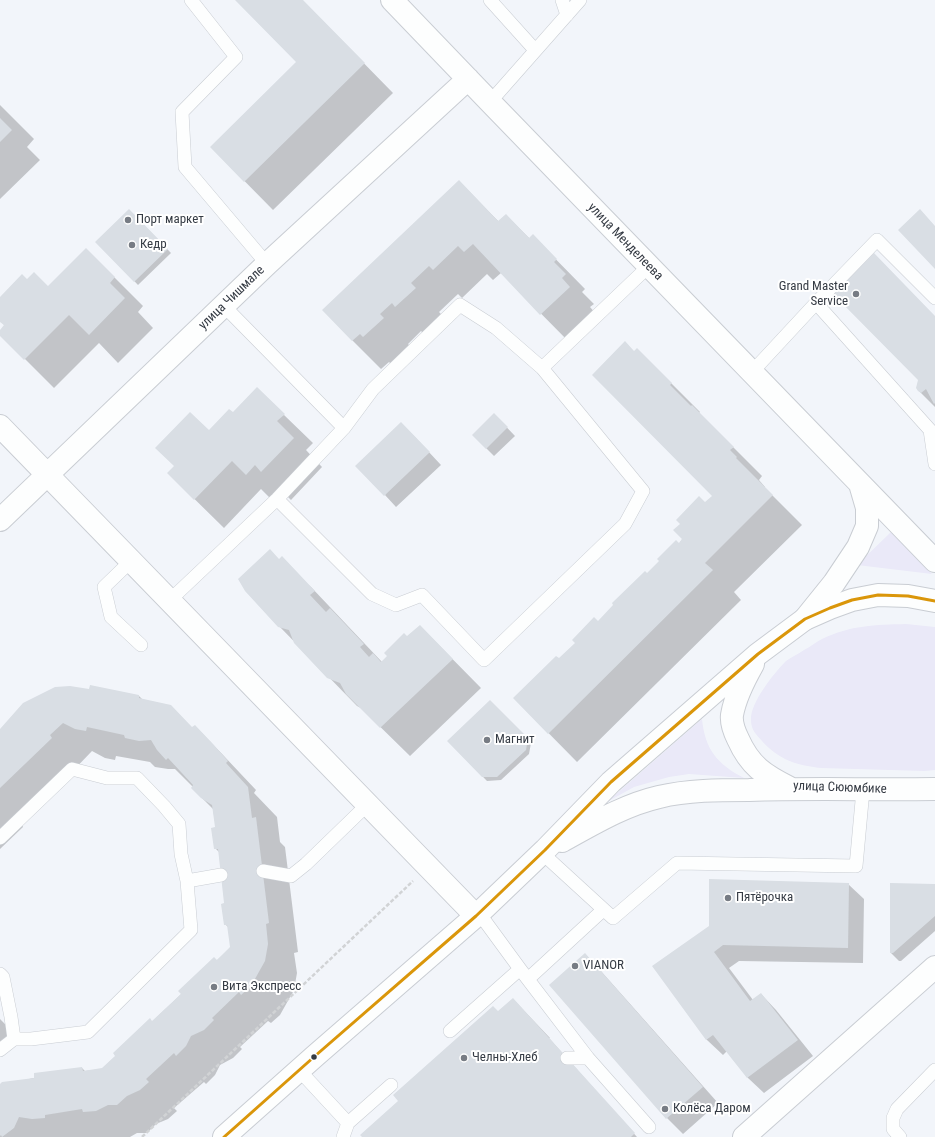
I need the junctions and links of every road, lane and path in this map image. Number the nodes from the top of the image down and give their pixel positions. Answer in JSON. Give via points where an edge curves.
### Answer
{"nodes":[{"id":1,"x":191,"y":0,"type":"edge"},
{"id":2,"x":392,"y":0,"type":"edge"},
{"id":3,"x":490,"y":0,"type":"edge"},
{"id":4,"x":562,"y":0,"type":"edge"},
{"id":5,"x":580,"y":0,"type":"edge"},
{"id":6,"x":567,"y":15,"type":"junction"},
{"id":7,"x":535,"y":50,"type":"junction"},
{"id":8,"x":468,"y":79,"type":"junction"},
{"id":9,"x":490,"y":102,"type":"junction"},
{"id":10,"x":268,"y":264,"type":"junction"},
{"id":11,"x":649,"y":266,"type":"junction"},
{"id":12,"x":935,"y":298,"type":"edge"},
{"id":13,"x":816,"y":303,"type":"junction"},
{"id":14,"x":224,"y":306,"type":"junction"},
{"id":15,"x":542,"y":368,"type":"junction"},
{"id":16,"x":752,"y":372,"type":"junction"},
{"id":17,"x":0,"y":426,"type":"edge"},
{"id":18,"x":344,"y":428,"type":"junction"},
{"id":19,"x":933,"y":429,"type":"edge"},
{"id":20,"x":935,"y":464,"type":"edge"},
{"id":21,"x":47,"y":475,"type":"junction"},
{"id":22,"x":859,"y":483,"type":"junction"},
{"id":23,"x":277,"y":499,"type":"junction"},
{"id":24,"x":0,"y":520,"type":"edge"},
{"id":25,"x":934,"y":559,"type":"edge"},
{"id":26,"x":131,"y":561,"type":"junction"},
{"id":27,"x":169,"y":600,"type":"junction"},
{"id":28,"x":935,"y":601,"type":"edge"},
{"id":29,"x":805,"y":619,"type":"junction"},
{"id":30,"x":141,"y":645,"type":"dead end"},
{"id":31,"x":758,"y":654,"type":"junction"},
{"id":32,"x":791,"y":788,"type":"junction"},
{"id":33,"x":935,"y":789,"type":"edge"},
{"id":34,"x":863,"y":790,"type":"junction"},
{"id":35,"x":367,"y":805,"type":"junction"},
{"id":36,"x":0,"y":838,"type":"edge"},
{"id":37,"x":543,"y":852,"type":"junction"},
{"id":38,"x":428,"y":867,"type":"junction"},
{"id":39,"x":263,"y":871,"type":"dead end"},
{"id":40,"x":221,"y":875,"type":"dead end"},
{"id":41,"x":187,"y":881,"type":"junction"},
{"id":42,"x":603,"y":910,"type":"junction"},
{"id":43,"x":477,"y":915,"type":"junction"},
{"id":44,"x":935,"y":967,"type":"edge"},
{"id":45,"x":0,"y":974,"type":"edge"},
{"id":46,"x":524,"y":974,"type":"junction"},
{"id":47,"x":450,"y":1031,"type":"dead end"},
{"id":48,"x":14,"y":1039,"type":"junction"},
{"id":49,"x":0,"y":1050,"type":"edge"},
{"id":50,"x":567,"y":1058,"type":"dead end"},
{"id":51,"x":588,"y":1058,"type":"junction"},
{"id":52,"x":299,"y":1070,"type":"junction"},
{"id":53,"x":935,"y":1070,"type":"edge"},
{"id":54,"x":391,"y":1085,"type":"dead end"},
{"id":55,"x":348,"y":1123,"type":"junction"},
{"id":56,"x":649,"y":1126,"type":"dead end"},
{"id":57,"x":142,"y":1137,"type":"edge"},
{"id":58,"x":224,"y":1137,"type":"edge"},
{"id":59,"x":343,"y":1137,"type":"edge"},
{"id":60,"x":744,"y":1137,"type":"edge"},
{"id":61,"x":900,"y":1137,"type":"edge"}],
"edges":[{"from":1,"to":10,"type":"lane","via":[[236,57],[182,112],[185,167]]},
{"from":2,"to":8,"type":"street","name":"улица Менделеева"},
{"from":3,"to":7,"type":"lane"},
{"from":4,"to":6,"type":"lane"},
{"from":5,"to":6,"type":"lane"},
{"from":6,"to":7,"type":"lane"},
{"from":7,"to":9,"type":"lane"},
{"from":8,"to":9,"type":"street","name":"улица Менделеева"},
{"from":8,"to":10,"type":"street","name":"улица Чишмале"},
{"from":9,"to":11,"type":"street","name":"улица Менделеева"},
{"from":10,"to":14,"type":"street","name":"улица Чишмале"},
{"from":11,"to":15,"type":"lane"},
{"from":11,"to":16,"type":"street","name":"улица Менделеева"},
{"from":12,"to":13,"type":"lane","via":[[877,240]]},
{"from":13,"to":16,"type":"lane"},
{"from":13,"to":19,"type":"lane"},
{"from":14,"to":18,"type":"lane"},
{"from":14,"to":21,"type":"street","name":"улица Чишмале"},
{"from":15,"to":18,"type":"lane","via":[[496,328],[460,305],[373,389]]},
{"from":15,"to":23,"type":"lane","via":[[643,491],[625,524],[484,660],[422,595],[396,605],[372,594]]},
{"from":16,"to":22,"type":"street","name":"улица Менделеева"},
{"from":17,"to":21,"type":"street"},
{"from":18,"to":23,"type":"lane"},
{"from":19,"to":20,"type":"lane"},
{"from":21,"to":24,"type":"street","name":"улица Чишмале"},
{"from":21,"to":26,"type":"street"},
{"from":22,"to":25,"type":"street","name":"улица Менделеева"},
{"from":22,"to":29,"type":"street","via":[[867,508],[867,526],[858,546],[834,583]]},
{"from":23,"to":27,"type":"lane"},
{"from":26,"to":27,"type":"street"},
{"from":26,"to":30,"type":"lane","via":[[104,587],[111,617]]},
{"from":27,"to":35,"type":"street"},
{"from":28,"to":29,"type":"street","name":"улица Сююмбике","via":[[908,596],[878,595],[852,600]]},
{"from":29,"to":31,"type":"street","name":"улица Сююмбике"},
{"from":31,"to":32,"type":"street","name":"улица Сююмбике","via":[[738,696],[732,724],[742,749],[758,769]]},
{"from":31,"to":37,"type":"street","via":[[611,782]]},
{"from":32,"to":34,"type":"street","name":"улица Сююмбике"},
{"from":32,"to":37,"type":"street","via":[[690,792],[659,796],[628,806]]},
{"from":33,"to":34,"type":"street","name":"улица Сююмбике"},
{"from":34,"to":42,"type":"lane","via":[[856,866],[677,862],[613,918]]},
{"from":35,"to":38,"type":"street"},
{"from":35,"to":39,"type":"lane","via":[[291,876]]},
{"from":36,"to":41,"type":"lane","via":[[72,769],[108,778],[137,778],[179,824],[181,854]]},
{"from":37,"to":42,"type":"lane"},
{"from":37,"to":43,"type":"street"},
{"from":38,"to":43,"type":"street"},
{"from":38,"to":57,"type":"path"},
{"from":40,"to":41,"type":"lane"},
{"from":41,"to":48,"type":"lane","via":[[191,930],[88,1032]]},
{"from":42,"to":46,"type":"lane"},
{"from":43,"to":46,"type":"lane"},
{"from":43,"to":52,"type":"street"},
{"from":44,"to":60,"type":"street"},
{"from":45,"to":48,"type":"lane","via":[[3,978]]},
{"from":46,"to":47,"type":"lane"},
{"from":46,"to":51,"type":"lane"},
{"from":48,"to":49,"type":"lane"},
{"from":50,"to":51,"type":"lane"},
{"from":51,"to":56,"type":"lane"},
{"from":52,"to":55,"type":"lane"},
{"from":52,"to":58,"type":"street"},
{"from":53,"to":61,"type":"lane","via":[[897,1109],[893,1118],[893,1129]]},
{"from":54,"to":55,"type":"lane"},
{"from":55,"to":59,"type":"lane"}]}
